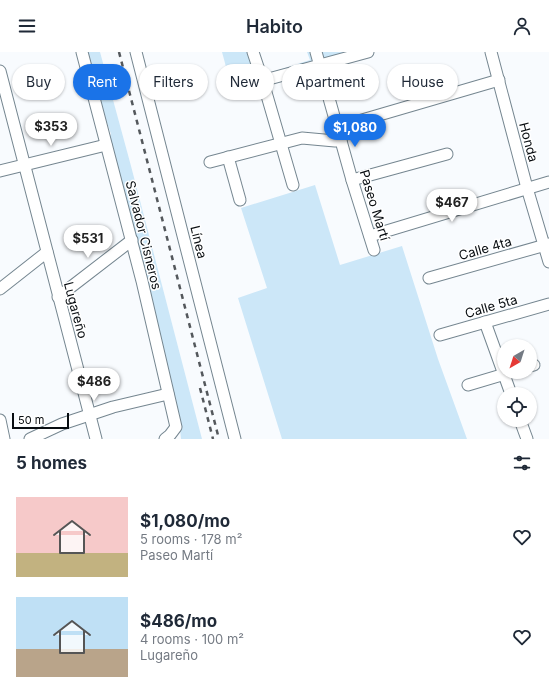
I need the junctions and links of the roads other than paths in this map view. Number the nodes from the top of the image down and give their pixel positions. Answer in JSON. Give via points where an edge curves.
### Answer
{"nodes":[{"id":1,"x":82,"y":52,"type":"edge"},
{"id":2,"x":136,"y":52,"type":"edge"},
{"id":3,"x":253,"y":52,"type":"edge"},
{"id":4,"x":316,"y":52,"type":"edge"},
{"id":5,"x":368,"y":52,"type":"edge"},
{"id":6,"x":491,"y":52,"type":"edge"},
{"id":7,"x":257,"y":64,"type":"edge"},
{"id":8,"x":319,"y":64,"type":"edge"},
{"id":9,"x":323,"y":64,"type":"edge"},
{"id":10,"x":0,"y":71,"type":"edge"},
{"id":11,"x":499,"y":80,"type":"junction"},
{"id":12,"x":268,"y":100,"type":"edge"},
{"id":13,"x":330,"y":100,"type":"edge"},
{"id":14,"x":338,"y":127,"type":"junction"},
{"id":15,"x":341,"y":140,"type":"junction"},
{"id":16,"x":106,"y":144,"type":"junction"},
{"id":17,"x":280,"y":144,"type":"junction"},
{"id":18,"x":447,"y":154,"type":"dead end"},
{"id":19,"x":228,"y":157,"type":"junction"},
{"id":20,"x":210,"y":162,"type":"dead end"},
{"id":21,"x":25,"y":165,"type":"junction"},
{"id":22,"x":0,"y":171,"type":"edge"},
{"id":23,"x":352,"y":180,"type":"junction"},
{"id":24,"x":549,"y":182,"type":"edge"},
{"id":25,"x":292,"y":185,"type":"dead end"},
{"id":26,"x":527,"y":188,"type":"junction"},
{"id":27,"x":240,"y":200,"type":"dead end"},
{"id":28,"x":370,"y":236,"type":"junction"},
{"id":29,"x":132,"y":240,"type":"junction"},
{"id":30,"x":547,"y":245,"type":"edge"},
{"id":31,"x":374,"y":250,"type":"dead end"},
{"id":32,"x":47,"y":252,"type":"junction"},
{"id":33,"x":549,"y":262,"type":"edge"},
{"id":34,"x":429,"y":278,"type":"dead end"},
{"id":35,"x":0,"y":289,"type":"edge"},
{"id":36,"x":58,"y":297,"type":"junction"},
{"id":37,"x":549,"y":304,"type":"edge"},
{"id":38,"x":485,"y":322,"type":"junction"},
{"id":39,"x":440,"y":335,"type":"dead end"},
{"id":40,"x":497,"y":349,"type":"edge"},
{"id":41,"x":497,"y":376,"type":"edge"},
{"id":42,"x":468,"y":385,"type":"dead end"},
{"id":43,"x":168,"y":394,"type":"junction"},
{"id":44,"x":90,"y":415,"type":"junction"},
{"id":45,"x":0,"y":420,"type":"edge"},
{"id":46,"x":523,"y":427,"type":"edge"},
{"id":47,"x":4,"y":439,"type":"edge"},
{"id":48,"x":30,"y":439,"type":"edge"},
{"id":49,"x":96,"y":439,"type":"edge"},
{"id":50,"x":164,"y":439,"type":"edge"},
{"id":51,"x":235,"y":439,"type":"edge"},
{"id":52,"x":527,"y":439,"type":"edge"}],
"edges":[{"from":1,"to":16,"type":"street","name":"Salvador Cisneros"},
{"from":2,"to":51,"type":"street","name":"Línea"},
{"from":3,"to":7,"type":"street"},
{"from":4,"to":8,"type":"street","name":"Paseo Martí"},
{"from":5,"to":9,"type":"street"},
{"from":6,"to":11,"type":"street","name":"Honda"},
{"from":10,"to":21,"type":"street","name":"Lugareño"},
{"from":11,"to":14,"type":"street"},
{"from":11,"to":26,"type":"street","name":"Honda"},
{"from":12,"to":17,"type":"street"},
{"from":13,"to":14,"type":"street","name":"Paseo Martí"},
{"from":14,"to":15,"type":"street","name":"Paseo Martí"},
{"from":15,"to":17,"type":"street","via":[[302,138]]},
{"from":15,"to":23,"type":"street","name":"Paseo Martí"},
{"from":16,"to":21,"type":"street"},
{"from":16,"to":29,"type":"street","name":"Salvador Cisneros"},
{"from":17,"to":19,"type":"street"},
{"from":17,"to":25,"type":"street"},
{"from":18,"to":23,"type":"street"},
{"from":19,"to":20,"type":"street"},
{"from":19,"to":27,"type":"street"},
{"from":21,"to":22,"type":"street"},
{"from":21,"to":32,"type":"street","name":"Lugareño"},
{"from":23,"to":28,"type":"street","name":"Paseo Martí"},
{"from":24,"to":26,"type":"street"},
{"from":26,"to":28,"type":"street"},
{"from":26,"to":30,"type":"street","name":"Honda"},
{"from":28,"to":31,"type":"street","name":"Paseo Martí"},
{"from":29,"to":36,"type":"street"},
{"from":29,"to":43,"type":"street","name":"Salvador Cisneros"},
{"from":30,"to":33,"type":"street","name":"Honda"},
{"from":30,"to":34,"type":"street","name":"Calle 4ta"},
{"from":32,"to":35,"type":"street"},
{"from":32,"to":36,"type":"street","name":"Lugareño"},
{"from":36,"to":44,"type":"street","name":"Lugareño"},
{"from":37,"to":38,"type":"street","name":"Calle 5ta"},
{"from":38,"to":39,"type":"street","name":"Calle 5ta"},
{"from":38,"to":40,"type":"street"},
{"from":41,"to":42,"type":"street"},
{"from":43,"to":44,"type":"street"},
{"from":43,"to":50,"type":"street","name":"Salvador Cisneros","via":[[176,427]]},
{"from":44,"to":48,"type":"street","via":[[62,424]]},
{"from":44,"to":49,"type":"street","name":"Lugareño"},
{"from":45,"to":47,"type":"street"},
{"from":46,"to":52,"type":"street"}]}
